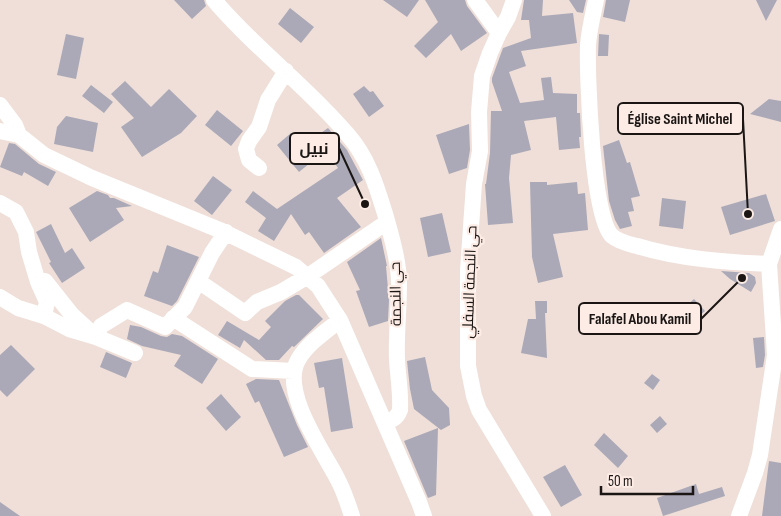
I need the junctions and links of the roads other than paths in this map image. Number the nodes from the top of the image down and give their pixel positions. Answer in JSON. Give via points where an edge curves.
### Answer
{"nodes":[{"id":1,"x":214,"y":0,"type":"edge"},
{"id":2,"x":475,"y":0,"type":"edge"},
{"id":3,"x":514,"y":0,"type":"edge"},
{"id":4,"x":596,"y":0,"type":"edge"},
{"id":5,"x":499,"y":33,"type":"junction"},
{"id":6,"x":286,"y":71,"type":"junction"},
{"id":7,"x":0,"y":105,"type":"edge"},
{"id":8,"x":0,"y":131,"type":"edge"},
{"id":9,"x":19,"y":135,"type":"junction"},
{"id":10,"x":259,"y":168,"type":"dead end"},
{"id":11,"x":0,"y":203,"type":"edge"},
{"id":12,"x":387,"y":222,"type":"junction"},
{"id":13,"x":781,"y":229,"type":"edge"},
{"id":14,"x":226,"y":232,"type":"junction"},
{"id":15,"x":768,"y":264,"type":"junction"},
{"id":16,"x":35,"y":267,"type":"junction"},
{"id":17,"x":308,"y":276,"type":"junction"},
{"id":18,"x":198,"y":281,"type":"junction"},
{"id":19,"x":0,"y":297,"type":"edge"},
{"id":20,"x":44,"y":316,"type":"junction"},
{"id":21,"x":174,"y":318,"type":"junction"},
{"id":22,"x":340,"y":320,"type":"junction"},
{"id":23,"x":96,"y":337,"type":"junction"},
{"id":24,"x":136,"y":353,"type":"dead end"},
{"id":25,"x":294,"y":371,"type":"junction"},
{"id":26,"x":384,"y":422,"type":"junction"},
{"id":27,"x":422,"y":509,"type":"edge"},
{"id":28,"x":352,"y":516,"type":"edge"},
{"id":29,"x":432,"y":516,"type":"edge"},
{"id":30,"x":543,"y":516,"type":"edge"},
{"id":31,"x":739,"y":516,"type":"edge"}],
"edges":[{"from":1,"to":6,"type":"street","name":"حي النجمة","via":[[243,33]]},
{"from":2,"to":5,"type":"street"},
{"from":3,"to":5,"type":"street","name":"حي النجمة السفلي"},
{"from":4,"to":15,"type":"street","via":[[588,43],[595,179],[602,216],[613,237],[671,255],[718,262]]},
{"from":5,"to":30,"type":"street","name":"حي النجمة السفلي","via":[[482,76],[480,151],[474,184],[468,270],[468,366],[479,410]]},
{"from":6,"to":10,"type":"street","via":[[268,100],[259,128],[246,149],[250,160]]},
{"from":6,"to":12,"type":"street","name":"حي النجمة","via":[[350,137],[364,158],[380,195]]},
{"from":7,"to":9,"type":"street"},
{"from":8,"to":9,"type":"street"},
{"from":9,"to":14,"type":"street","via":[[44,155],[92,178]]},
{"from":11,"to":16,"type":"street","via":[[16,212],[21,220]]},
{"from":12,"to":17,"type":"street"},
{"from":12,"to":26,"type":"street","name":"حي النجمة","via":[[398,264],[397,360],[401,403],[394,420]]},
{"from":13,"to":15,"type":"street"},
{"from":14,"to":17,"type":"street"},
{"from":14,"to":18,"type":"street"},
{"from":15,"to":31,"type":"street","via":[[775,355],[760,454]]},
{"from":16,"to":20,"type":"street","via":[[47,302]]},
{"from":16,"to":23,"type":"street","via":[[72,315]]},
{"from":17,"to":18,"type":"street","via":[[257,302],[245,313]]},
{"from":17,"to":22,"type":"street"},
{"from":18,"to":21,"type":"street","via":[[185,306]]},
{"from":19,"to":20,"type":"street","via":[[18,308]]},
{"from":20,"to":23,"type":"street","via":[[68,329]]},
{"from":21,"to":23,"type":"street","via":[[165,327],[127,310],[101,326]]},
{"from":21,"to":25,"type":"street","via":[[252,369]]},
{"from":22,"to":25,"type":"street","via":[[306,349]]},
{"from":22,"to":26,"type":"street"},
{"from":23,"to":24,"type":"street"},
{"from":25,"to":28,"type":"street","via":[[295,390],[308,425],[340,483]]},
{"from":26,"to":27,"type":"street"},
{"from":27,"to":29,"type":"street"}]}
